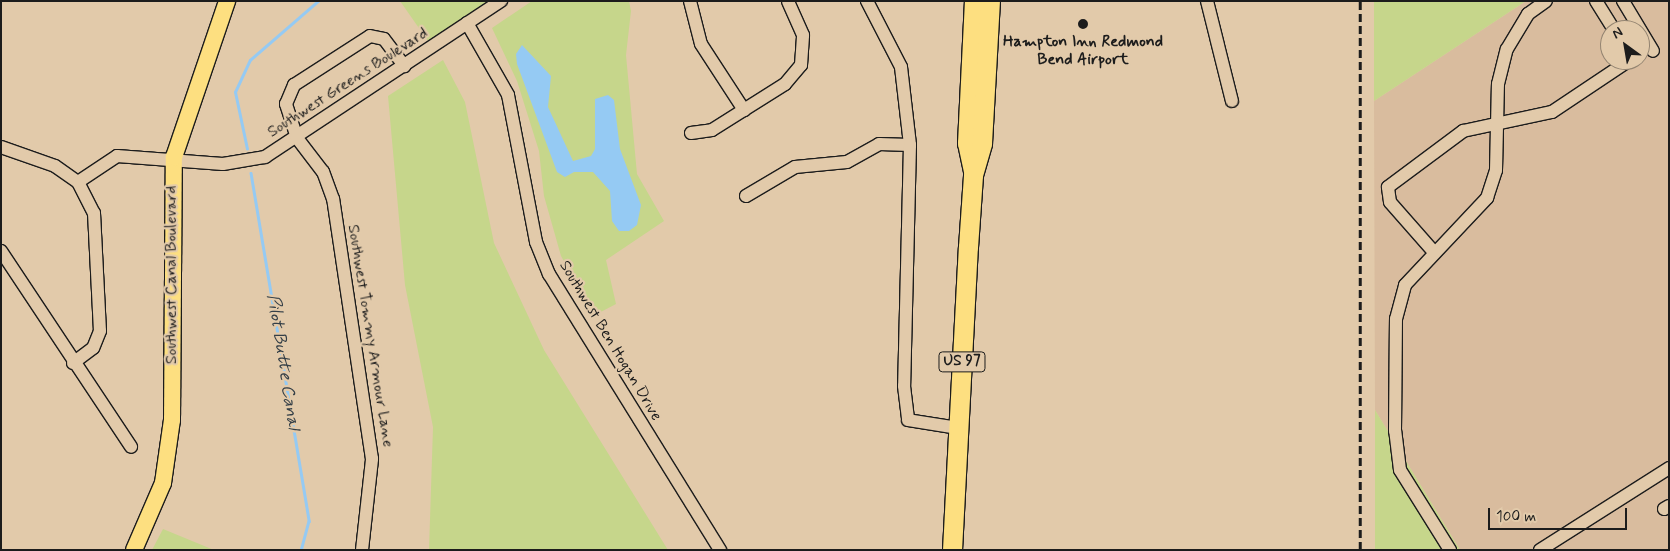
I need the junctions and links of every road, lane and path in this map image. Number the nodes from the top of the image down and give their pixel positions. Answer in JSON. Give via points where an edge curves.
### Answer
{"nodes":[{"id":1,"x":227,"y":1,"type":"edge"},
{"id":2,"x":501,"y":1,"type":"edge"},
{"id":3,"x":690,"y":1,"type":"edge"},
{"id":4,"x":788,"y":1,"type":"edge"},
{"id":5,"x":867,"y":1,"type":"edge"},
{"id":6,"x":962,"y":1,"type":"edge"},
{"id":7,"x":974,"y":1,"type":"edge"},
{"id":8,"x":990,"y":1,"type":"edge"},
{"id":9,"x":1002,"y":1,"type":"edge"},
{"id":10,"x":1207,"y":1,"type":"edge"},
{"id":11,"x":1546,"y":1,"type":"edge"},
{"id":12,"x":1596,"y":1,"type":"edge"},
{"id":13,"x":1623,"y":1,"type":"edge"},
{"id":14,"x":1608,"y":20,"type":"edge"},
{"id":15,"x":467,"y":23,"type":"junction"},
{"id":16,"x":1653,"y":51,"type":"dead end"},
{"id":17,"x":404,"y":66,"type":"junction"},
{"id":18,"x":1615,"y":70,"type":"edge"},
{"id":19,"x":986,"y":93,"type":"junction"},
{"id":20,"x":1232,"y":101,"type":"dead end"},
{"id":21,"x":744,"y":110,"type":"junction"},
{"id":22,"x":691,"y":132,"type":"dead end"},
{"id":23,"x":297,"y":138,"type":"junction"},
{"id":24,"x":968,"y":143,"type":"junction"},
{"id":25,"x":910,"y":145,"type":"junction"},
{"id":26,"x":1,"y":147,"type":"edge"},
{"id":27,"x":174,"y":157,"type":"junction"},
{"id":28,"x":973,"y":175,"type":"junction"},
{"id":29,"x":78,"y":182,"type":"junction"},
{"id":30,"x":746,"y":196,"type":"dead end"},
{"id":31,"x":1,"y":250,"type":"edge"},
{"id":32,"x":1433,"y":251,"type":"junction"},
{"id":33,"x":73,"y":363,"type":"junction"},
{"id":34,"x":958,"y":428,"type":"junction"},
{"id":35,"x":131,"y":448,"type":"dead end"},
{"id":36,"x":1669,"y":468,"type":"edge"},
{"id":37,"x":134,"y":550,"type":"edge"},
{"id":38,"x":362,"y":550,"type":"edge"},
{"id":39,"x":720,"y":550,"type":"edge"},
{"id":40,"x":952,"y":550,"type":"edge"},
{"id":41,"x":1450,"y":550,"type":"edge"},
{"id":42,"x":1540,"y":550,"type":"edge"}],
"edges":[{"from":1,"to":27,"type":"main road","name":"Southwest Canal Boulevard"},
{"from":2,"to":15,"type":"street","name":"Southwest Greens Boulevard"},
{"from":3,"to":21,"type":"street","via":[[701,44]]},
{"from":4,"to":21,"type":"street","via":[[804,35],[802,65],[785,84]]},
{"from":5,"to":25,"type":"street","via":[[901,67]]},
{"from":6,"to":24,"type":"highway","via":[[962,90]]},
{"from":7,"to":24,"type":"highway","number":"US 97"},
{"from":8,"to":19,"type":"highway","number":"US 97"},
{"from":9,"to":19,"type":"highway"},
{"from":10,"to":20,"type":"street"},
{"from":11,"to":32,"type":"street","via":[[1528,14],[1507,49],[1498,84],[1496,170],[1487,198],[1467,224]]},
{"from":12,"to":14,"type":"street"},
{"from":13,"to":16,"type":"street"},
{"from":15,"to":17,"type":"street","name":"Southwest Greens Boulevard"},
{"from":15,"to":39,"type":"street","name":"Southwest Ben Hogan Drive","via":[[508,95],[536,242],[549,274]]},
{"from":17,"to":23,"type":"street","name":"Southwest Greens Boulevard"},
{"from":17,"to":23,"type":"street","name":"Southwest Tommy Armour Lane","via":[[384,39],[373,35],[302,80],[290,90],[286,104]]},
{"from":18,"to":32,"type":"street","via":[[1552,112],[1463,132],[1388,187],[1390,202]]},
{"from":19,"to":28,"type":"highway","number":"US 97","via":[[982,144]]},
{"from":21,"to":22,"type":"street","via":[[712,130]]},
{"from":23,"to":27,"type":"street","name":"Southwest Greens Boulevard","via":[[265,157],[224,164]]},
{"from":23,"to":38,"type":"street","name":"Southwest Tommy Armour Lane","via":[[323,172],[333,199],[372,459]]},
{"from":24,"to":28,"type":"highway","number":"US 97"},
{"from":25,"to":30,"type":"street","via":[[879,144],[847,162],[796,166]]},
{"from":25,"to":34,"type":"street","via":[[904,386],[908,420]]},
{"from":26,"to":29,"type":"street","via":[[56,166]]},
{"from":27,"to":29,"type":"street","name":"Southwest Greens Boulevard","via":[[117,156]]},
{"from":27,"to":37,"type":"main road","name":"Southwest Canal Boulevard","via":[[172,420],[163,483]]},
{"from":28,"to":34,"type":"highway","number":"US 97"},
{"from":29,"to":33,"type":"street","via":[[94,213],[100,331],[93,348]]},
{"from":31,"to":33,"type":"street"},
{"from":32,"to":41,"type":"street","via":[[1405,285],[1396,319],[1395,431],[1400,470]]},
{"from":33,"to":35,"type":"street"},
{"from":34,"to":40,"type":"highway","number":"US 97"},
{"from":36,"to":42,"type":"street"}]}
